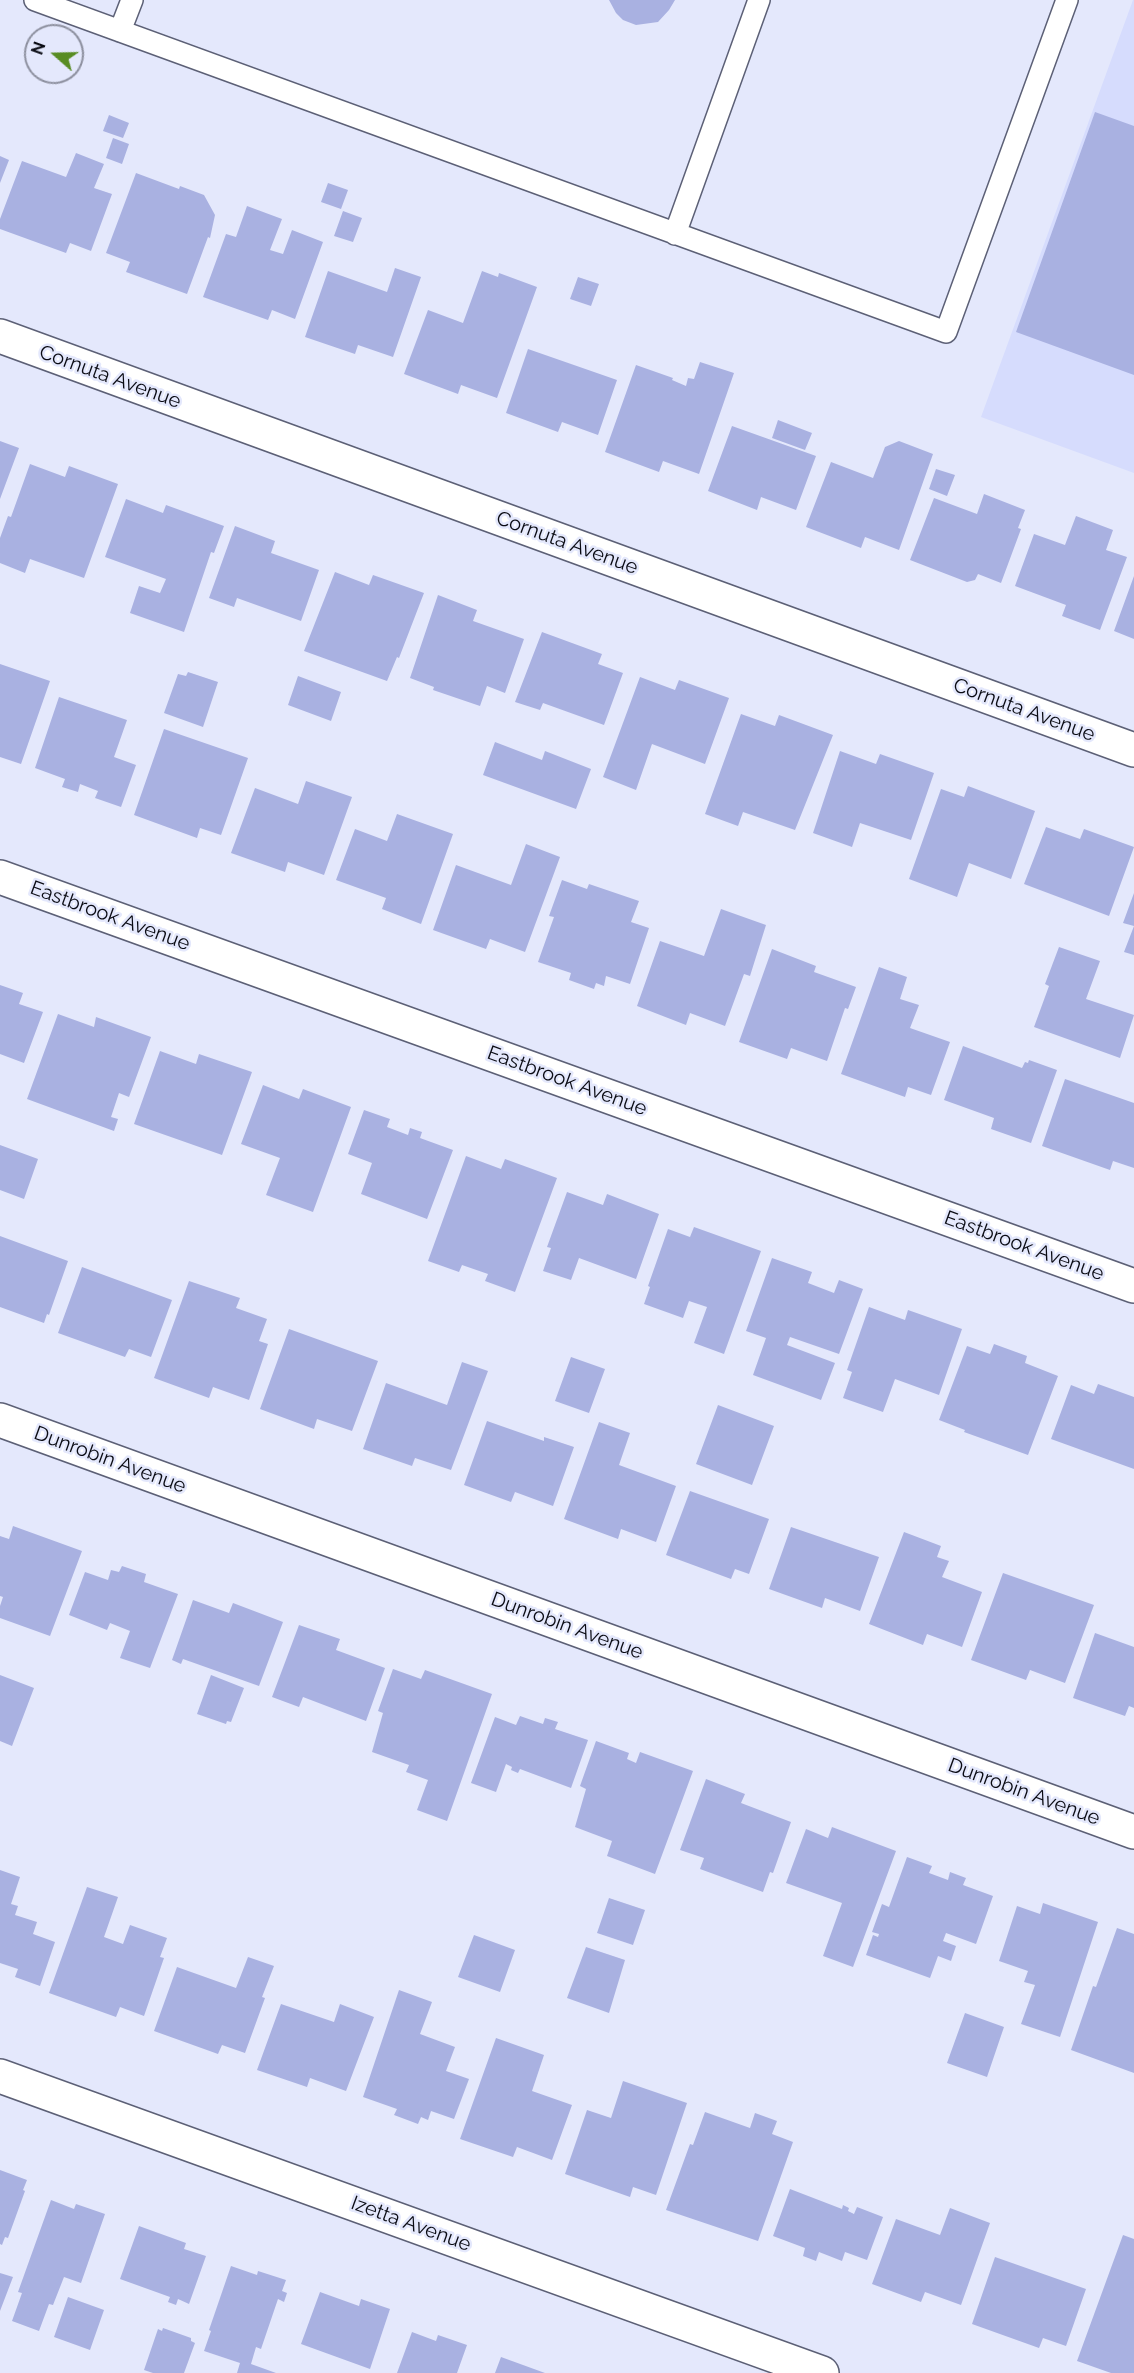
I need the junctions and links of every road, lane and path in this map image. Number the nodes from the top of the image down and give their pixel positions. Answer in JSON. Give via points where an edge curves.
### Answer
{"nodes":[{"id":1,"x":35,"y":0,"type":"edge"},
{"id":2,"x":132,"y":0,"type":"edge"},
{"id":3,"x":759,"y":0,"type":"edge"},
{"id":4,"x":1067,"y":0,"type":"edge"},
{"id":5,"x":120,"y":31,"type":"junction"},
{"id":6,"x":675,"y":234,"type":"junction"},
{"id":7,"x":0,"y":336,"type":"edge"},
{"id":8,"x":1134,"y":750,"type":"edge"},
{"id":9,"x":0,"y":877,"type":"edge"},
{"id":10,"x":1134,"y":1286,"type":"edge"},
{"id":11,"x":0,"y":1420,"type":"edge"},
{"id":12,"x":1134,"y":1832,"type":"edge"},
{"id":13,"x":0,"y":2076,"type":"edge"},
{"id":14,"x":822,"y":2373,"type":"edge"}],
"edges":[{"from":1,"to":5,"type":"lane"},
{"from":2,"to":5,"type":"lane"},
{"from":3,"to":6,"type":"lane"},
{"from":4,"to":6,"type":"lane","via":[[946,332]]},
{"from":5,"to":6,"type":"lane"},
{"from":7,"to":8,"type":"street","name":"Cornuta Avenue"},
{"from":9,"to":10,"type":"street","name":"Eastbrook Avenue"},
{"from":11,"to":12,"type":"street","name":"Dunrobin Avenue"},
{"from":13,"to":14,"type":"street","name":"Izetta Avenue"}]}
